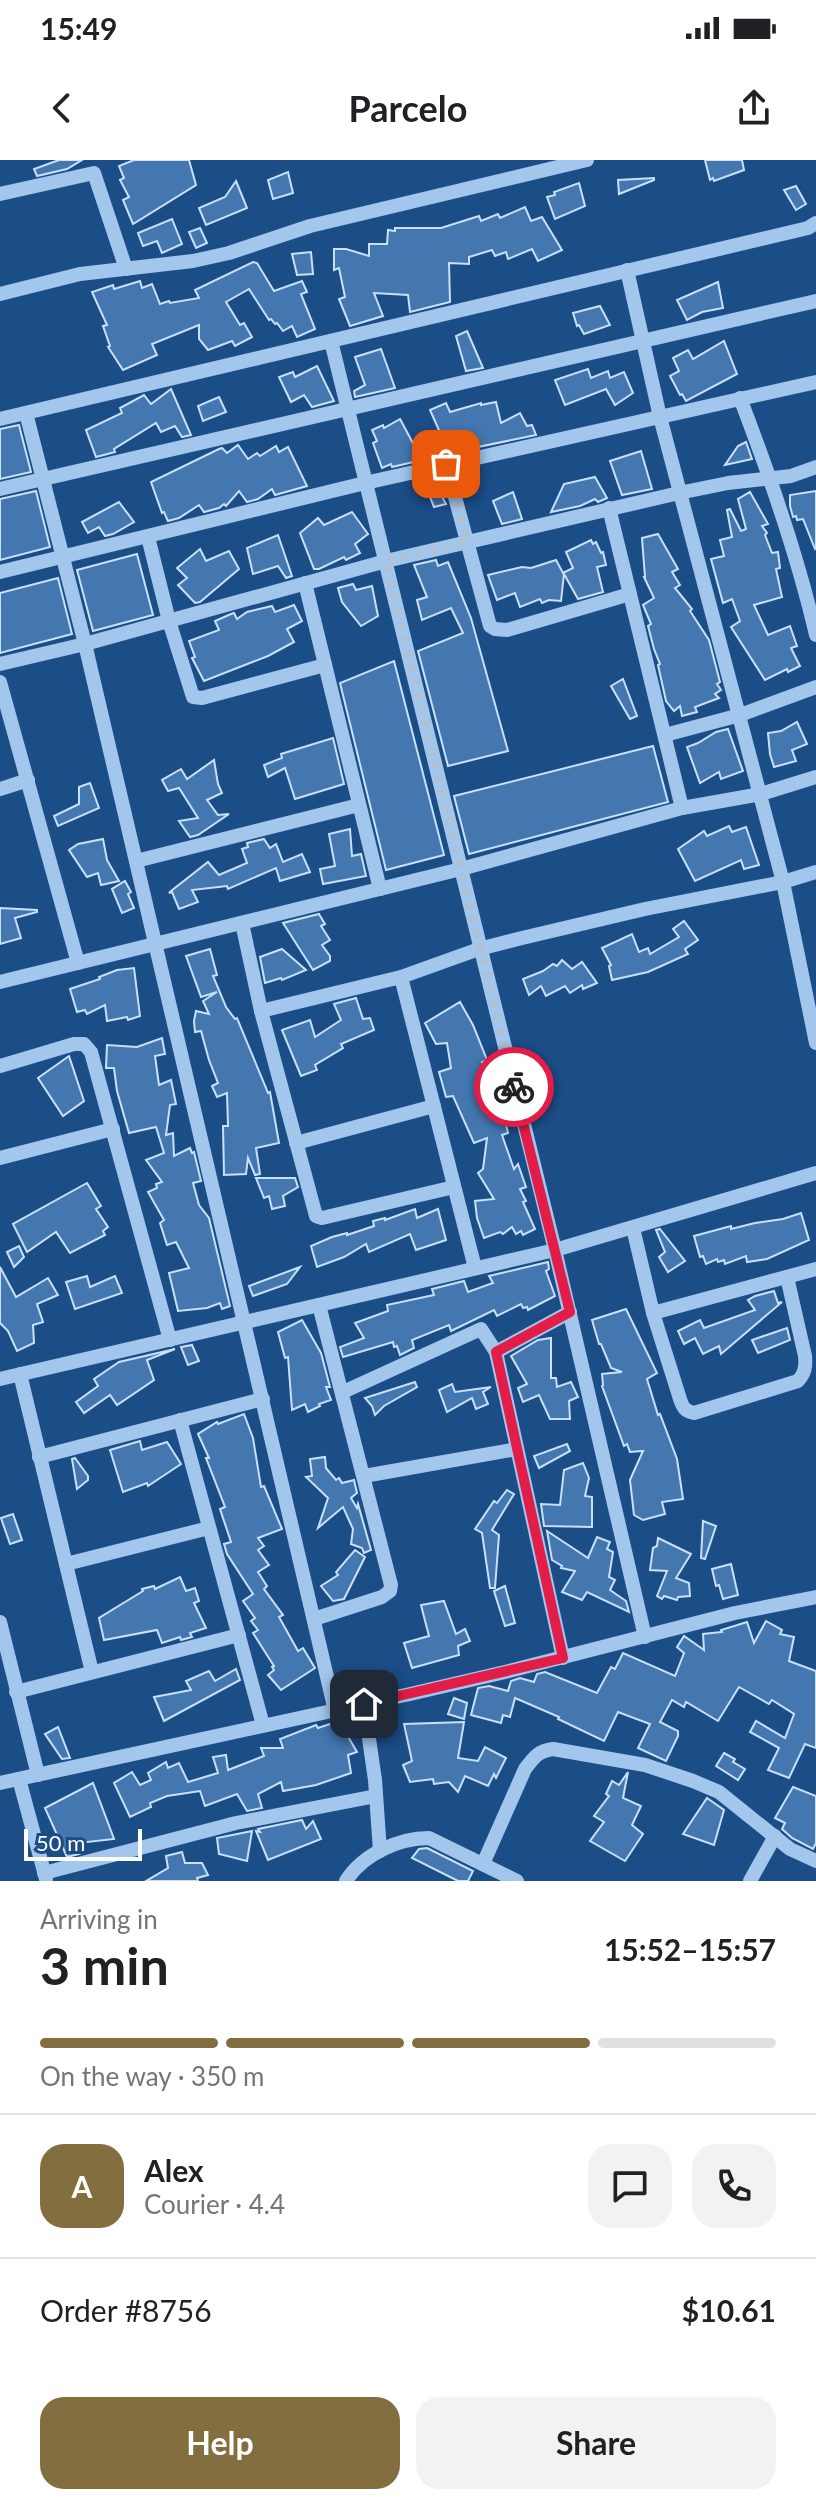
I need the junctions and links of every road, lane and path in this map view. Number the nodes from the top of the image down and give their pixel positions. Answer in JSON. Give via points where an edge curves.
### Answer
{"nodes":[{"id":1,"x":587,"y":160,"type":"edge"},
{"id":2,"x":93,"y":166,"type":"edge"},
{"id":3,"x":0,"y":194,"type":"edge"},
{"id":4,"x":816,"y":223,"type":"edge"},
{"id":5,"x":126,"y":269,"type":"junction"},
{"id":6,"x":627,"y":270,"type":"junction"},
{"id":7,"x":0,"y":294,"type":"edge"},
{"id":8,"x":816,"y":301,"type":"edge"},
{"id":9,"x":643,"y":340,"type":"junction"},
{"id":10,"x":331,"y":341,"type":"junction"},
{"id":11,"x":816,"y":382,"type":"edge"},
{"id":12,"x":740,"y":398,"type":"junction"},
{"id":13,"x":347,"y":408,"type":"junction"},
{"id":14,"x":26,"y":413,"type":"junction"},
{"id":15,"x":660,"y":417,"type":"junction"},
{"id":16,"x":0,"y":419,"type":"edge"},
{"id":17,"x":446,"y":464,"type":"junction"},
{"id":18,"x":816,"y":467,"type":"edge"},
{"id":19,"x":771,"y":478,"type":"junction"},
{"id":20,"x":44,"y":479,"type":"junction"},
{"id":21,"x":365,"y":483,"type":"junction"},
{"id":22,"x":0,"y":489,"type":"edge"},
{"id":23,"x":679,"y":493,"type":"junction"},
{"id":24,"x":609,"y":508,"type":"junction"},
{"id":25,"x":148,"y":537,"type":"junction"},
{"id":26,"x":467,"y":542,"type":"junction"},
{"id":27,"x":64,"y":558,"type":"junction"},
{"id":28,"x":386,"y":561,"type":"junction"},
{"id":29,"x":0,"y":572,"type":"edge"},
{"id":30,"x":809,"y":573,"type":"edge"},
{"id":31,"x":305,"y":583,"type":"junction"},
{"id":32,"x":630,"y":594,"type":"junction"},
{"id":33,"x":169,"y":621,"type":"junction"},
{"id":34,"x":816,"y":635,"type":"edge"},
{"id":35,"x":85,"y":644,"type":"junction"},
{"id":36,"x":0,"y":664,"type":"edge"},
{"id":37,"x":325,"y":665,"type":"junction"},
{"id":38,"x":0,"y":682,"type":"edge"},
{"id":39,"x":816,"y":687,"type":"edge"},
{"id":40,"x":740,"y":715,"type":"junction"},
{"id":41,"x":665,"y":735,"type":"junction"},
{"id":42,"x":816,"y":777,"type":"edge"},
{"id":43,"x":28,"y":780,"type":"junction"},
{"id":44,"x":0,"y":789,"type":"edge"},
{"id":45,"x":761,"y":794,"type":"junction"},
{"id":46,"x":359,"y":805,"type":"junction"},
{"id":47,"x":682,"y":808,"type":"junction"},
{"id":48,"x":136,"y":861,"type":"junction"},
{"id":49,"x":461,"y":869,"type":"junction"},
{"id":50,"x":816,"y":872,"type":"edge"},
{"id":51,"x":783,"y":882,"type":"junction"},
{"id":52,"x":380,"y":889,"type":"junction"},
{"id":53,"x":242,"y":923,"type":"junction"},
{"id":54,"x":155,"y":944,"type":"junction"},
{"id":55,"x":479,"y":949,"type":"junction"},
{"id":56,"x":78,"y":963,"type":"junction"},
{"id":57,"x":401,"y":977,"type":"junction"},
{"id":58,"x":0,"y":982,"type":"edge"},
{"id":59,"x":261,"y":1011,"type":"junction"},
{"id":60,"x":816,"y":1043,"type":"edge"},
{"id":61,"x":0,"y":1066,"type":"edge"},
{"id":62,"x":434,"y":1106,"type":"junction"},
{"id":63,"x":113,"y":1129,"type":"junction"},
{"id":64,"x":296,"y":1143,"type":"junction"},
{"id":65,"x":0,"y":1158,"type":"edge"},
{"id":66,"x":816,"y":1173,"type":"edge"},
{"id":67,"x":454,"y":1187,"type":"junction"},
{"id":68,"x":633,"y":1228,"type":"junction"},
{"id":69,"x":555,"y":1250,"type":"junction"},
{"id":70,"x":475,"y":1268,"type":"junction"},
{"id":71,"x":816,"y":1269,"type":"edge"},
{"id":72,"x":787,"y":1277,"type":"junction"},
{"id":73,"x":319,"y":1305,"type":"junction"},
{"id":74,"x":570,"y":1312,"type":"junction"},
{"id":75,"x":653,"y":1313,"type":"junction"},
{"id":76,"x":244,"y":1323,"type":"junction"},
{"id":77,"x":170,"y":1340,"type":"junction"},
{"id":78,"x":496,"y":1352,"type":"junction"},
{"id":79,"x":20,"y":1374,"type":"junction"},
{"id":80,"x":0,"y":1379,"type":"edge"},
{"id":81,"x":343,"y":1392,"type":"junction"},
{"id":82,"x":263,"y":1399,"type":"junction"},
{"id":83,"x":180,"y":1420,"type":"junction"},
{"id":84,"x":517,"y":1449,"type":"junction"},
{"id":85,"x":39,"y":1457,"type":"junction"},
{"id":86,"x":364,"y":1476,"type":"junction"},
{"id":87,"x":209,"y":1528,"type":"junction"},
{"id":88,"x":66,"y":1564,"type":"junction"},
{"id":89,"x":816,"y":1597,"type":"edge"},
{"id":90,"x":314,"y":1619,"type":"junction"},
{"id":91,"x":0,"y":1622,"type":"edge"},
{"id":92,"x":239,"y":1635,"type":"junction"},
{"id":93,"x":645,"y":1637,"type":"junction"},
{"id":94,"x":563,"y":1658,"type":"junction"},
{"id":95,"x":92,"y":1672,"type":"junction"},
{"id":96,"x":16,"y":1692,"type":"junction"},
{"id":97,"x":364,"y":1704,"type":"junction"},
{"id":98,"x":335,"y":1711,"type":"junction"},
{"id":99,"x":263,"y":1725,"type":"junction"},
{"id":100,"x":38,"y":1775,"type":"junction"},
{"id":101,"x":19,"y":1779,"type":"junction"},
{"id":102,"x":0,"y":1783,"type":"edge"},
{"id":103,"x":376,"y":1796,"type":"junction"},
{"id":104,"x":775,"y":1836,"type":"junction"},
{"id":105,"x":380,"y":1851,"type":"junction"},
{"id":106,"x":816,"y":1861,"type":"edge"},
{"id":107,"x":483,"y":1864,"type":"junction"},
{"id":108,"x":45,"y":1877,"type":"edge"},
{"id":109,"x":346,"y":1881,"type":"edge"},
{"id":110,"x":517,"y":1881,"type":"edge"},
{"id":111,"x":750,"y":1881,"type":"edge"}],
"edges":[{"from":1,"to":5,"type":"street","via":[[310,226],[217,256]]},
{"from":2,"to":3,"type":"street"},
{"from":2,"to":5,"type":"street"},
{"from":4,"to":6,"type":"street"},
{"from":5,"to":7,"type":"street","via":[[80,274]]},
{"from":6,"to":9,"type":"street"},
{"from":6,"to":10,"type":"street"},
{"from":8,"to":9,"type":"street"},
{"from":9,"to":13,"type":"street"},
{"from":9,"to":15,"type":"street"},
{"from":10,"to":13,"type":"street"},
{"from":10,"to":14,"type":"street"},
{"from":11,"to":12,"type":"street"},
{"from":12,"to":15,"type":"street"},
{"from":12,"to":19,"type":"street"},
{"from":13,"to":20,"type":"street"},
{"from":13,"to":21,"type":"street"},
{"from":14,"to":16,"type":"street"},
{"from":14,"to":20,"type":"street"},
{"from":15,"to":17,"type":"street"},
{"from":15,"to":23,"type":"street"},
{"from":17,"to":21,"type":"street"},
{"from":17,"to":26,"type":"street"},
{"from":18,"to":19,"type":"street"},
{"from":19,"to":23,"type":"street"},
{"from":19,"to":30,"type":"street"},
{"from":20,"to":22,"type":"street"},
{"from":20,"to":27,"type":"street"},
{"from":21,"to":25,"type":"street"},
{"from":21,"to":28,"type":"street"},
{"from":23,"to":24,"type":"street"},
{"from":23,"to":40,"type":"street"},
{"from":24,"to":26,"type":"street"},
{"from":24,"to":32,"type":"street"},
{"from":25,"to":27,"type":"street"},
{"from":25,"to":33,"type":"street"},
{"from":26,"to":28,"type":"street"},
{"from":26,"to":32,"type":"street","via":[[495,629]]},
{"from":27,"to":29,"type":"street"},
{"from":27,"to":35,"type":"street"},
{"from":28,"to":31,"type":"street"},
{"from":28,"to":49,"type":"street"},
{"from":30,"to":34,"type":"street"},
{"from":31,"to":33,"type":"street"},
{"from":31,"to":37,"type":"street"},
{"from":32,"to":41,"type":"street"},
{"from":33,"to":35,"type":"street"},
{"from":33,"to":37,"type":"street","via":[[193,697]]},
{"from":35,"to":36,"type":"street"},
{"from":35,"to":48,"type":"street"},
{"from":37,"to":46,"type":"street"},
{"from":38,"to":43,"type":"street"},
{"from":39,"to":40,"type":"street"},
{"from":40,"to":41,"type":"street"},
{"from":40,"to":45,"type":"street"},
{"from":41,"to":47,"type":"street"},
{"from":42,"to":45,"type":"street"},
{"from":43,"to":44,"type":"street"},
{"from":43,"to":56,"type":"street"},
{"from":45,"to":47,"type":"street"},
{"from":45,"to":51,"type":"street"},
{"from":46,"to":48,"type":"street"},
{"from":46,"to":52,"type":"street"},
{"from":47,"to":49,"type":"street"},
{"from":48,"to":54,"type":"street"},
{"from":49,"to":52,"type":"street"},
{"from":49,"to":55,"type":"street"},
{"from":50,"to":51,"type":"street"},
{"from":51,"to":55,"type":"street"},
{"from":51,"to":60,"type":"street"},
{"from":52,"to":53,"type":"street"},
{"from":53,"to":54,"type":"street"},
{"from":53,"to":59,"type":"street"},
{"from":54,"to":56,"type":"street"},
{"from":54,"to":76,"type":"street"},
{"from":55,"to":57,"type":"street"},
{"from":55,"to":69,"type":"street"},
{"from":56,"to":58,"type":"street"},
{"from":57,"to":59,"type":"street"},
{"from":57,"to":62,"type":"street"},
{"from":59,"to":64,"type":"street"},
{"from":61,"to":63,"type":"street","via":[[84,1044],[91,1052]]},
{"from":62,"to":64,"type":"street"},
{"from":62,"to":67,"type":"street"},
{"from":63,"to":65,"type":"street"},
{"from":63,"to":77,"type":"street"},
{"from":64,"to":67,"type":"street","via":[[318,1218]]},
{"from":66,"to":68,"type":"street"},
{"from":67,"to":70,"type":"street"},
{"from":68,"to":69,"type":"street"},
{"from":68,"to":75,"type":"street"},
{"from":69,"to":70,"type":"street"},
{"from":69,"to":74,"type":"street"},
{"from":70,"to":73,"type":"street"},
{"from":71,"to":72,"type":"street"},
{"from":72,"to":75,"type":"street"},
{"from":72,"to":75,"type":"street","via":[[805,1356],[803,1375],[798,1381],[694,1413],[683,1408]]},
{"from":73,"to":76,"type":"street"},
{"from":73,"to":81,"type":"street"},
{"from":74,"to":78,"type":"street"},
{"from":74,"to":93,"type":"street"},
{"from":76,"to":77,"type":"street"},
{"from":76,"to":82,"type":"street"},
{"from":77,"to":79,"type":"street"},
{"from":78,"to":81,"type":"street","via":[[481,1329]]},
{"from":78,"to":84,"type":"street"},
{"from":79,"to":80,"type":"street"},
{"from":79,"to":85,"type":"street"},
{"from":81,"to":86,"type":"street"},
{"from":82,"to":83,"type":"street"},
{"from":82,"to":90,"type":"street"},
{"from":83,"to":85,"type":"street"},
{"from":83,"to":87,"type":"street"},
{"from":84,"to":86,"type":"street"},
{"from":84,"to":94,"type":"street"},
{"from":85,"to":88,"type":"street"},
{"from":86,"to":90,"type":"street","via":[[390,1591]]},
{"from":87,"to":88,"type":"street"},
{"from":87,"to":92,"type":"street"},
{"from":88,"to":95,"type":"street"},
{"from":89,"to":93,"type":"street"},
{"from":90,"to":98,"type":"street"},
{"from":91,"to":96,"type":"street"},
{"from":92,"to":95,"type":"street"},
{"from":92,"to":99,"type":"street"},
{"from":93,"to":94,"type":"street"},
{"from":94,"to":97,"type":"street"},
{"from":95,"to":96,"type":"street"},
{"from":96,"to":100,"type":"street"},
{"from":97,"to":98,"type":"street"},
{"from":97,"to":103,"type":"street"},
{"from":98,"to":99,"type":"street"},
{"from":99,"to":100,"type":"street"},
{"from":100,"to":101,"type":"street"},
{"from":101,"to":102,"type":"street"},
{"from":101,"to":108,"type":"street"},
{"from":103,"to":105,"type":"street"},
{"from":103,"to":108,"type":"street","via":[[236,1823]]},
{"from":104,"to":106,"type":"street"},
{"from":104,"to":107,"type":"street","via":[[719,1792],[693,1781],[645,1765],[541,1750],[525,1769]]},
{"from":104,"to":111,"type":"street"},
{"from":105,"to":107,"type":"street","via":[[429,1838]]},
{"from":105,"to":109,"type":"street","via":[[363,1860]]},
{"from":107,"to":110,"type":"street"}]}
